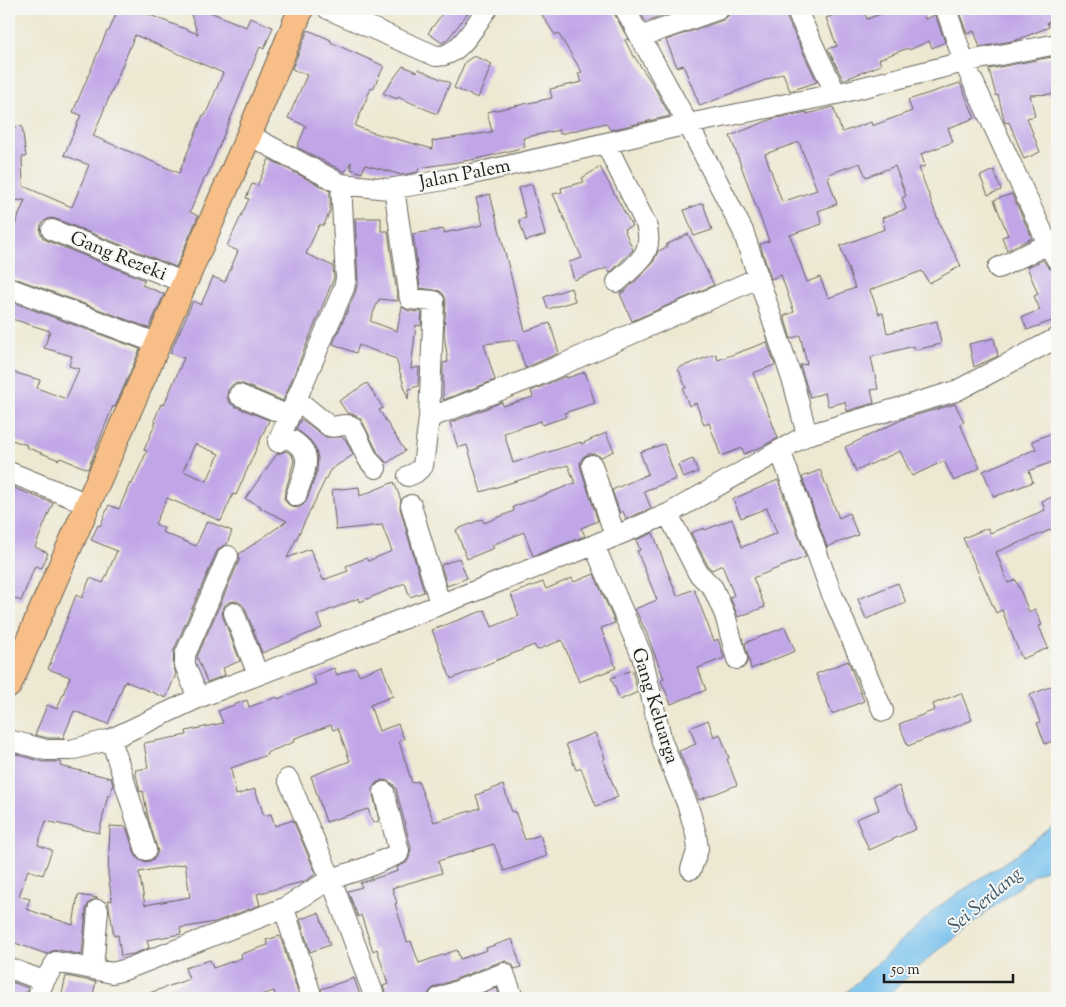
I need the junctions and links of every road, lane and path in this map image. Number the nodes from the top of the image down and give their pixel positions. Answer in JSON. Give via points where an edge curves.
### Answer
{"nodes":[{"id":1,"x":301,"y":9,"type":"edge"},
{"id":2,"x":328,"y":9,"type":"edge"},
{"id":3,"x":487,"y":9,"type":"edge"},
{"id":4,"x":624,"y":9,"type":"edge"},
{"id":5,"x":719,"y":9,"type":"edge"},
{"id":6,"x":796,"y":9,"type":"edge"},
{"id":7,"x":946,"y":9,"type":"edge"},
{"id":8,"x":640,"y":38,"type":"junction"},
{"id":9,"x":1057,"y":44,"type":"edge"},
{"id":10,"x":964,"y":62,"type":"junction"},
{"id":11,"x":836,"y":94,"type":"junction"},
{"id":12,"x":688,"y":124,"type":"junction"},
{"id":13,"x":249,"y":135,"type":"junction"},
{"id":14,"x":606,"y":144,"type":"junction"},
{"id":15,"x":341,"y":184,"type":"junction"},
{"id":16,"x":394,"y":188,"type":"junction"},
{"id":17,"x":52,"y":230,"type":"dead end"},
{"id":18,"x":1053,"y":252,"type":"edge"},
{"id":19,"x":998,"y":268,"type":"dead end"},
{"id":20,"x":758,"y":278,"type":"junction"},
{"id":21,"x":617,"y":282,"type":"dead end"},
{"id":22,"x":185,"y":283,"type":"junction"},
{"id":23,"x":9,"y":288,"type":"edge"},
{"id":24,"x":1057,"y":338,"type":"edge"},
{"id":25,"x":158,"y":344,"type":"junction"},
{"id":26,"x":239,"y":395,"type":"dead end"},
{"id":27,"x":293,"y":408,"type":"junction"},
{"id":28,"x":428,"y":418,"type":"junction"},
{"id":29,"x":807,"y":435,"type":"junction"},
{"id":30,"x":780,"y":450,"type":"junction"},
{"id":31,"x":592,"y":465,"type":"dead end"},
{"id":32,"x":376,"y":468,"type":"dead end"},
{"id":33,"x":9,"y":472,"type":"edge"},
{"id":34,"x":408,"y":476,"type":"dead end"},
{"id":35,"x":296,"y":496,"type":"dead end"},
{"id":36,"x":88,"y":504,"type":"junction"},
{"id":37,"x":411,"y":505,"type":"dead end"},
{"id":38,"x":668,"y":514,"type":"junction"},
{"id":39,"x":615,"y":536,"type":"junction"},
{"id":40,"x":594,"y":545,"type":"junction"},
{"id":41,"x":228,"y":556,"type":"dead end"},
{"id":42,"x":440,"y":604,"type":"junction"},
{"id":43,"x":234,"y":613,"type":"dead end"},
{"id":44,"x":737,"y":659,"type":"dead end"},
{"id":45,"x":258,"y":675,"type":"junction"},
{"id":46,"x":9,"y":685,"type":"edge"},
{"id":47,"x":198,"y":698,"type":"junction"},
{"id":48,"x":883,"y":711,"type":"dead end"},
{"id":49,"x":111,"y":739,"type":"junction"},
{"id":50,"x":9,"y":740,"type":"edge"},
{"id":51,"x":288,"y":779,"type":"dead end"},
{"id":52,"x":384,"y":792,"type":"dead end"},
{"id":53,"x":146,"y":850,"type":"dead end"},
{"id":54,"x":691,"y":869,"type":"dead end"},
{"id":55,"x":330,"y":879,"type":"junction"},
{"id":56,"x":284,"y":908,"type":"junction"},
{"id":57,"x":98,"y":910,"type":"dead end"},
{"id":58,"x":9,"y":968,"type":"edge"},
{"id":59,"x":93,"y":969,"type":"junction"},
{"id":60,"x":41,"y":990,"type":"edge"},
{"id":61,"x":312,"y":998,"type":"edge"},
{"id":62,"x":374,"y":998,"type":"edge"},
{"id":63,"x":439,"y":998,"type":"edge"},
{"id":64,"x":513,"y":998,"type":"edge"}],
"edges":[{"from":1,"to":13,"type":"main road"},
{"from":2,"to":3,"type":"street","via":[[436,56],[450,54],[457,48]]},
{"from":4,"to":8,"type":"street"},
{"from":5,"to":8,"type":"street"},
{"from":6,"to":11,"type":"street"},
{"from":7,"to":10,"type":"street"},
{"from":8,"to":12,"type":"street"},
{"from":9,"to":10,"type":"street","name":"Jalan Palem"},
{"from":10,"to":11,"type":"street","name":"Jalan Palem"},
{"from":10,"to":18,"type":"street"},
{"from":11,"to":12,"type":"street","name":"Jalan Palem"},
{"from":12,"to":14,"type":"street","name":"Jalan Palem"},
{"from":12,"to":20,"type":"street","via":[[743,231]]},
{"from":13,"to":15,"type":"street","name":"Jalan Palem"},
{"from":13,"to":22,"type":"main road"},
{"from":14,"to":16,"type":"street","name":"Jalan Palem","via":[[451,179]]},
{"from":14,"to":21,"type":"street","via":[[649,234],[644,255]]},
{"from":15,"to":16,"type":"street","name":"Jalan Palem"},
{"from":15,"to":27,"type":"street","via":[[346,279]]},
{"from":16,"to":28,"type":"street","via":[[410,299],[434,301]]},
{"from":17,"to":22,"type":"street","name":"Gang Rezeki"},
{"from":18,"to":19,"type":"street"},
{"from":20,"to":28,"type":"street","via":[[534,377]]},
{"from":20,"to":29,"type":"street"},
{"from":22,"to":25,"type":"main road"},
{"from":23,"to":25,"type":"street"},
{"from":24,"to":29,"type":"street","via":[[956,391]]},
{"from":25,"to":36,"type":"main road"},
{"from":26,"to":27,"type":"street"},
{"from":27,"to":32,"type":"street","via":[[329,426],[351,426],[367,459]]},
{"from":27,"to":35,"type":"street","via":[[279,439],[290,438],[306,455],[307,464]]},
{"from":28,"to":34,"type":"street","via":[[423,466]]},
{"from":29,"to":30,"type":"street"},
{"from":30,"to":38,"type":"street"},
{"from":30,"to":48,"type":"street","via":[[831,592]]},
{"from":31,"to":39,"type":"street"},
{"from":33,"to":36,"type":"street"},
{"from":36,"to":46,"type":"main road"},
{"from":37,"to":42,"type":"street"},
{"from":38,"to":39,"type":"street"},
{"from":38,"to":44,"type":"street","via":[[698,573],[714,588]]},
{"from":39,"to":40,"type":"street"},
{"from":40,"to":42,"type":"street"},
{"from":40,"to":54,"type":"street","name":"Gang Keluarga","via":[[642,656],[662,742],[688,806],[698,849]]},
{"from":41,"to":47,"type":"street","via":[[185,655],[185,665]]},
{"from":42,"to":45,"type":"street"},
{"from":43,"to":45,"type":"street"},
{"from":45,"to":47,"type":"street"},
{"from":47,"to":49,"type":"street"},
{"from":49,"to":50,"type":"street","via":[[71,750],[46,750]]},
{"from":49,"to":53,"type":"street"},
{"from":51,"to":55,"type":"street"},
{"from":52,"to":55,"type":"street","via":[[398,854]]},
{"from":55,"to":56,"type":"street"},
{"from":55,"to":62,"type":"street"},
{"from":56,"to":59,"type":"street","via":[[119,972]]},
{"from":56,"to":61,"type":"street"},
{"from":57,"to":59,"type":"street"},
{"from":58,"to":60,"type":"street"},
{"from":59,"to":60,"type":"street","via":[[56,962]]},
{"from":63,"to":64,"type":"street","via":[[504,973]]}]}
